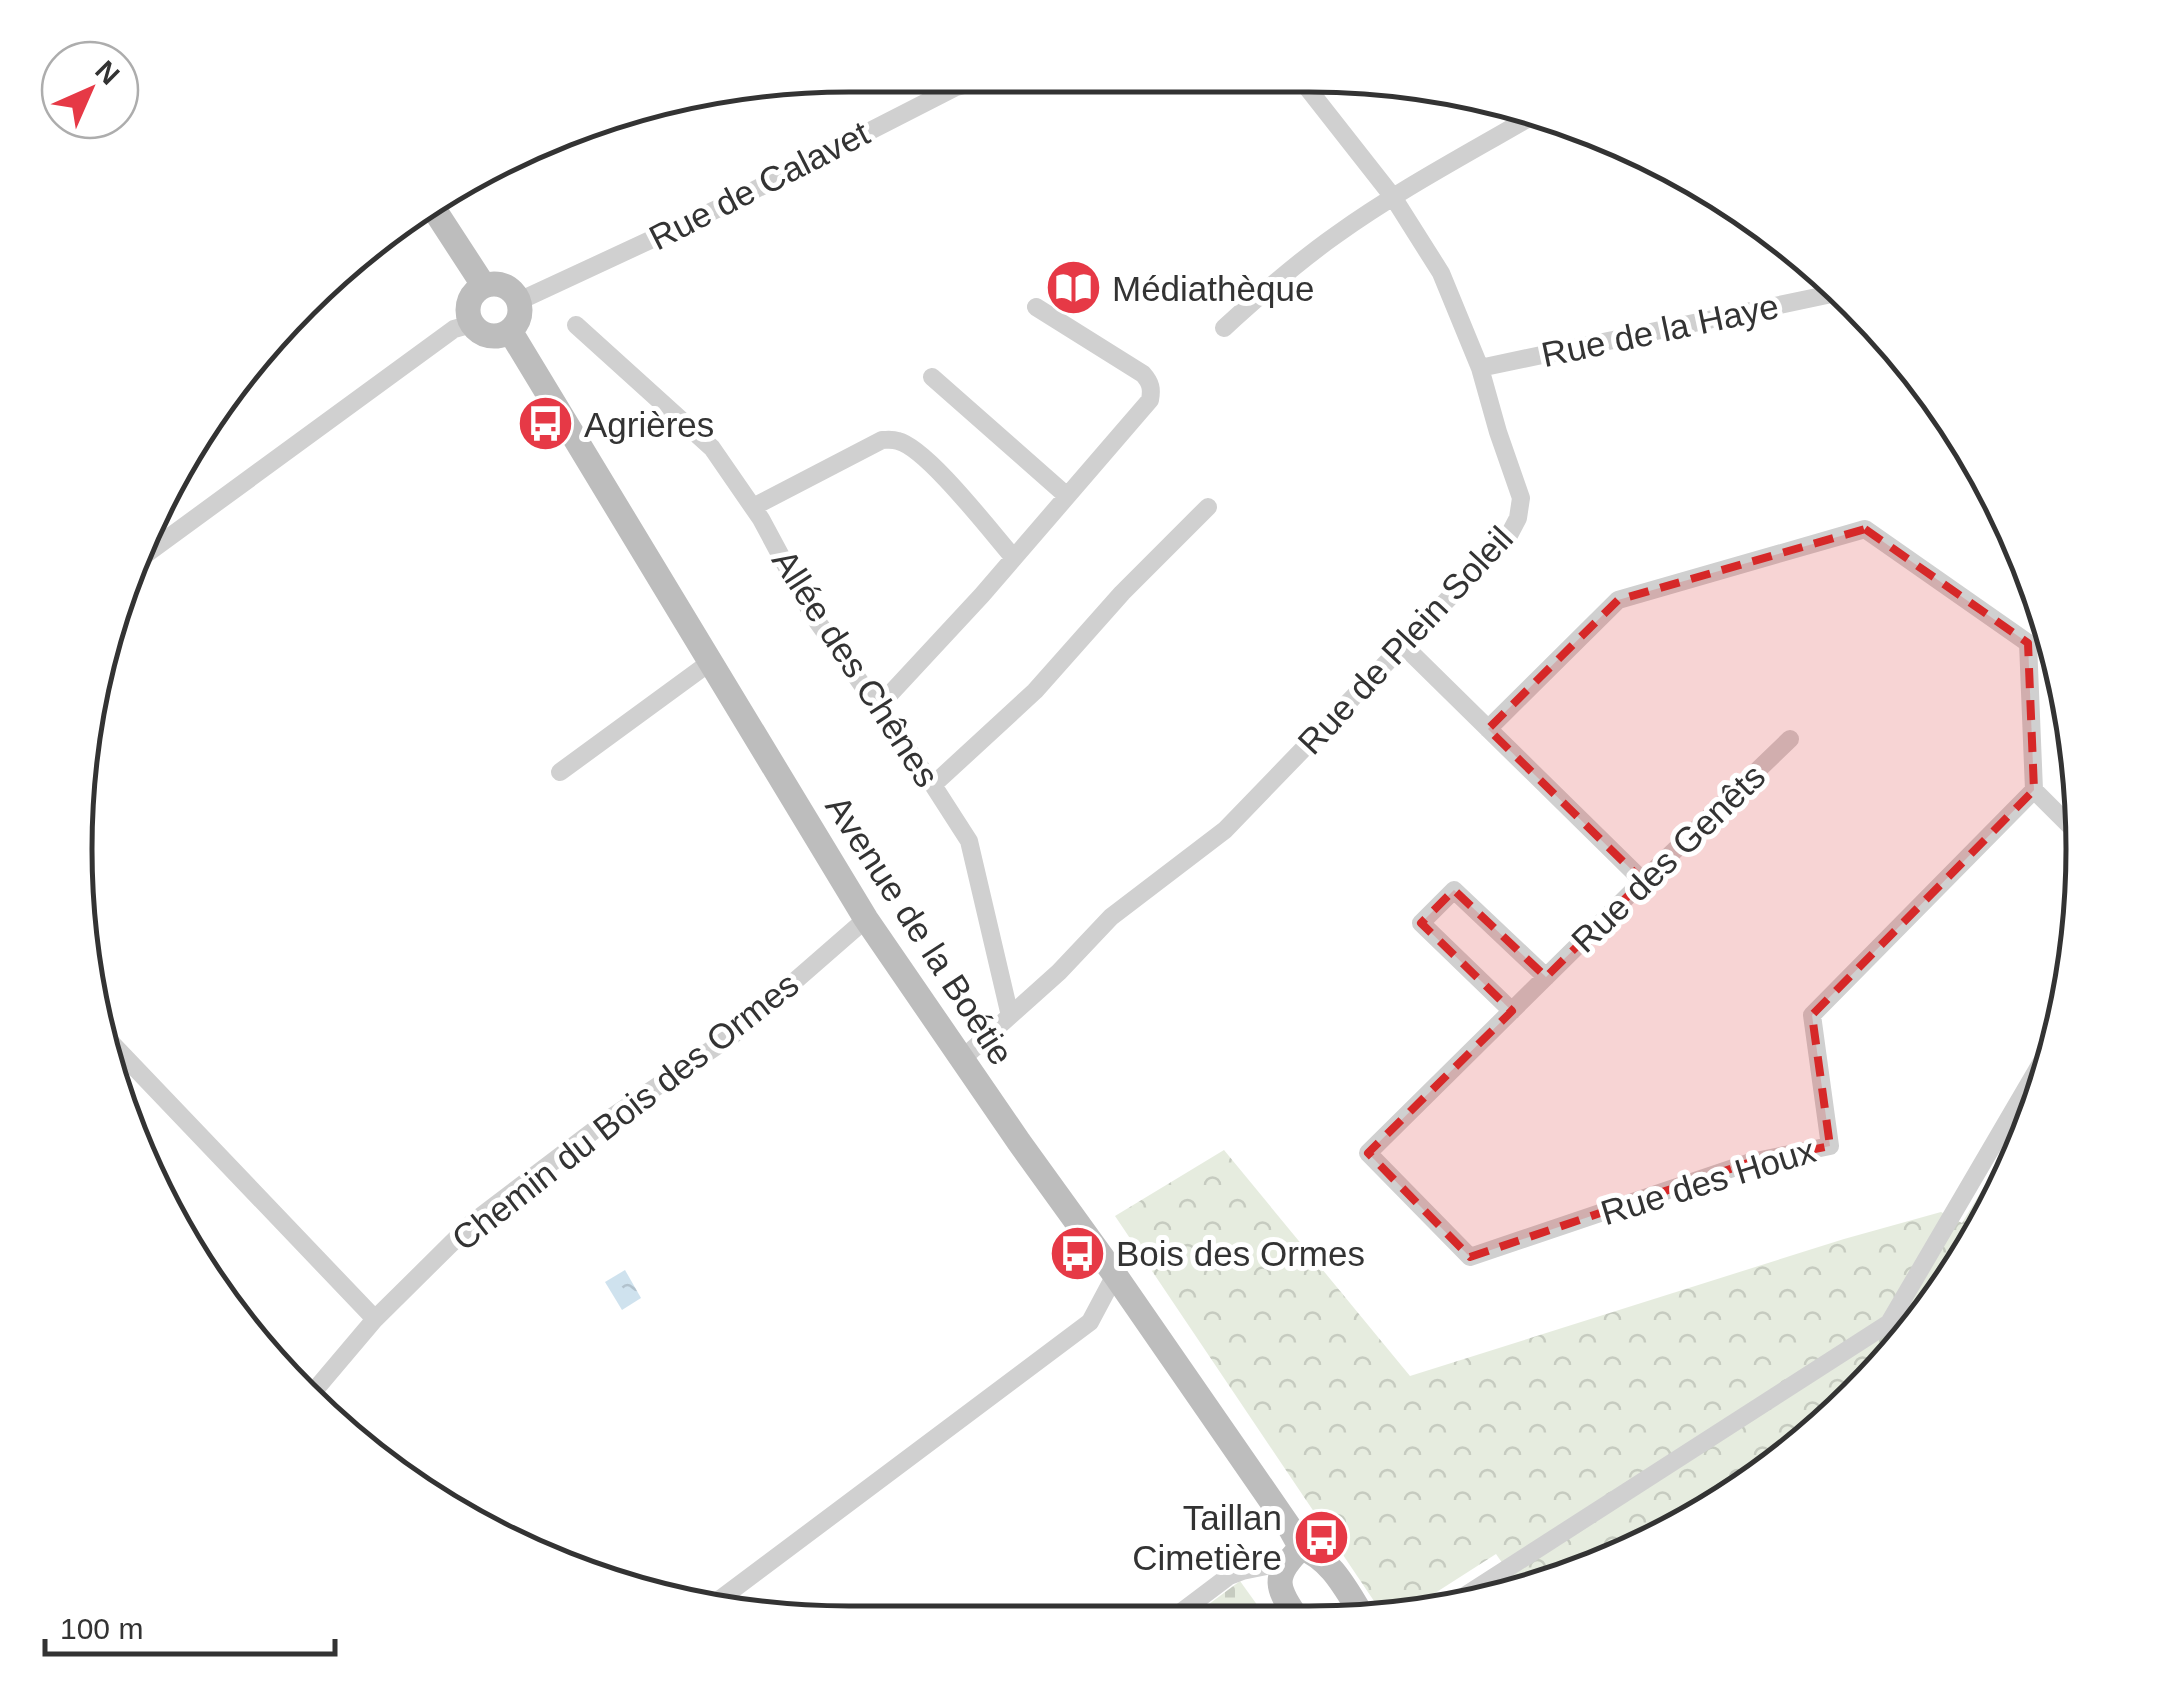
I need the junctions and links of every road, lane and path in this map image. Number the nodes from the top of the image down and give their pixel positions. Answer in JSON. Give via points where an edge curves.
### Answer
{"nodes":[{"id":1,"x":946,"y":92,"type":"edge"},
{"id":2,"x":1311,"y":92,"type":"edge"},
{"id":3,"x":1520,"y":123,"type":"edge"},
{"id":4,"x":1393,"y":197,"type":"junction"},
{"id":5,"x":437,"y":215,"type":"edge"},
{"id":6,"x":484,"y":286,"type":"junction"},
{"id":7,"x":1825,"y":295,"type":"edge"},
{"id":8,"x":519,"y":301,"type":"junction"},
{"id":9,"x":1036,"y":307,"type":"dead end"},
{"id":10,"x":472,"y":324,"type":"junction"},
{"id":11,"x":576,"y":325,"type":"dead end"},
{"id":12,"x":1224,"y":328,"type":"dead end"},
{"id":13,"x":510,"y":331,"type":"junction"},
{"id":14,"x":1480,"y":368,"type":"junction"},
{"id":15,"x":932,"y":377,"type":"dead end"},
{"id":16,"x":1067,"y":496,"type":"junction"},
{"id":17,"x":752,"y":507,"type":"junction"},
{"id":18,"x":1208,"y":507,"type":"dead end"},
{"id":19,"x":156,"y":547,"type":"edge"},
{"id":20,"x":1014,"y":558,"type":"junction"},
{"id":21,"x":1404,"y":646,"type":"junction"},
{"id":22,"x":709,"y":662,"type":"junction"},
{"id":23,"x":878,"y":707,"type":"junction"},
{"id":24,"x":1488,"y":729,"type":"junction"},
{"id":25,"x":1790,"y":739,"type":"dead end"},
{"id":26,"x":560,"y":772,"type":"dead end"},
{"id":27,"x":933,"y":784,"type":"junction"},
{"id":28,"x":2034,"y":790,"type":"junction"},
{"id":29,"x":2065,"y":821,"type":"edge"},
{"id":30,"x":1642,"y":881,"type":"junction"},
{"id":31,"x":866,"y":919,"type":"junction"},
{"id":32,"x":1546,"y":977,"type":"junction"},
{"id":33,"x":1512,"y":1011,"type":"junction"},
{"id":34,"x":1010,"y":1016,"type":"junction"},
{"id":35,"x":120,"y":1052,"type":"edge"},
{"id":36,"x":963,"y":1058,"type":"junction"},
{"id":37,"x":2029,"y":1084,"type":"edge"},
{"id":38,"x":1368,"y":1153,"type":"joint"},
{"id":39,"x":1115,"y":1275,"type":"junction"},
{"id":40,"x":376,"y":1319,"type":"junction"},
{"id":41,"x":317,"y":1387,"type":"edge"},
{"id":42,"x":1294,"y":1555,"type":"junction"},
{"id":43,"x":1498,"y":1583,"type":"edge"},
{"id":44,"x":725,"y":1596,"type":"edge"},
{"id":45,"x":1355,"y":1605,"type":"edge"},
{"id":46,"x":1188,"y":1606,"type":"edge"},
{"id":47,"x":1289,"y":1606,"type":"edge"}],
"edges":[{"from":1,"to":8,"type":"street","name":"Rue de Calavet"},
{"from":2,"to":4,"type":"street","name":"Rue de Plein Soleil"},
{"from":3,"to":4,"type":"street"},
{"from":4,"to":12,"type":"street","via":[[1275,282]]},
{"from":4,"to":14,"type":"street","name":"Rue de Plein Soleil","via":[[1441,273]]},
{"from":5,"to":6,"type":"main road"},
{"from":6,"to":8,"type":"main road","via":[[509,288]]},
{"from":6,"to":10,"type":"main road","via":[[470,302]]},
{"from":7,"to":14,"type":"street","name":"Rue de la Haye"},
{"from":8,"to":13,"type":"main road","via":[[520,318]]},
{"from":9,"to":16,"type":"street","via":[[1143,374],[1152,390]]},
{"from":10,"to":13,"type":"main road","via":[[486,335]]},
{"from":10,"to":19,"type":"street","via":[[438,340]]},
{"from":11,"to":17,"type":"street","name":"Allée des Chênes","via":[[712,448]]},
{"from":13,"to":22,"type":"main road","name":"Avenue de la Boétie"},
{"from":14,"to":21,"type":"street","name":"Rue de Plein Soleil","via":[[1521,498],[1518,518],[1508,537]]},
{"from":15,"to":16,"type":"street"},
{"from":16,"to":20,"type":"street"},
{"from":17,"to":20,"type":"street","via":[[882,440],[898,440],[933,466]]},
{"from":17,"to":23,"type":"street","name":"Allée des Chênes","via":[[812,614]]},
{"from":18,"to":27,"type":"street","via":[[1036,690]]},
{"from":20,"to":23,"type":"street"},
{"from":21,"to":24,"type":"street"},
{"from":21,"to":34,"type":"street","name":"Rue de Plein Soleil","via":[[1226,830],[1111,918]]},
{"from":22,"to":26,"type":"street"},
{"from":22,"to":31,"type":"main road","name":"Avenue de la Boétie"},
{"from":23,"to":27,"type":"street","name":"Allée des Chênes"},
{"from":24,"to":28,"type":"street","via":[[1618,600],[1865,529],[2028,643]]},
{"from":24,"to":30,"type":"street"},
{"from":25,"to":30,"type":"street","name":"Rue des Genêts"},
{"from":27,"to":34,"type":"street","name":"Allée des Chênes","via":[[969,842]]},
{"from":28,"to":29,"type":"street"},
{"from":28,"to":38,"type":"street","name":"Rue des Houx","via":[[1812,1015],[1830,1146],[1751,1162],[1470,1257]]},
{"from":30,"to":32,"type":"street","name":"Rue des Genêts"},
{"from":31,"to":36,"type":"main road","name":"Avenue de la Boétie"},
{"from":31,"to":40,"type":"street","name":"Chemin du Bois des Ormes","via":[[733,1035],[472,1223]]},
{"from":32,"to":33,"type":"street","name":"Rue des Genêts"},
{"from":32,"to":33,"type":"street","name":"Rue des Genêts","via":[[1454,890],[1421,923]]},
{"from":33,"to":38,"type":"street","name":"Rue des Genêts"},
{"from":34,"to":36,"type":"street","name":"Rue de Plein Soleil"},
{"from":35,"to":40,"type":"street"},
{"from":36,"to":39,"type":"main road","name":"Avenue de la Boétie"},
{"from":37,"to":43,"type":"street","via":[[1890,1322]]},
{"from":39,"to":42,"type":"main road","name":"Avenue de la Boétie","via":[[1290,1528]]},
{"from":39,"to":44,"type":"street","via":[[1090,1322]]},
{"from":40,"to":41,"type":"street","name":"Chemin du Bois des Ormes"},
{"from":42,"to":45,"type":"main road","via":[[1314,1552],[1325,1561]]},
{"from":42,"to":46,"type":"street","via":[[1229,1576]]},
{"from":42,"to":47,"type":"main road","via":[[1279,1578]]}]}
